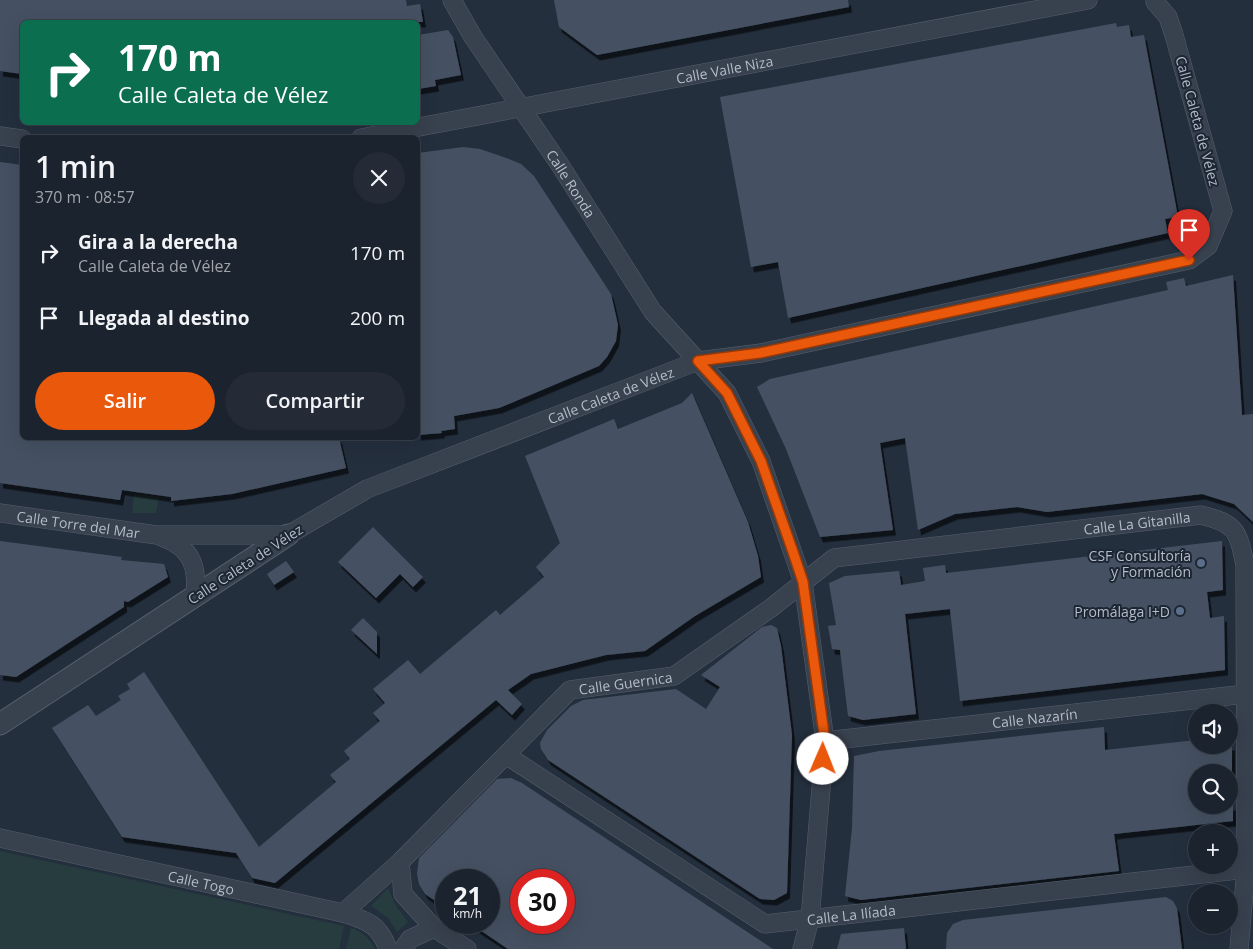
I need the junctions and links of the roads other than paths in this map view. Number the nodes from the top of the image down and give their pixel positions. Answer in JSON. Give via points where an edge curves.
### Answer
{"nodes":[{"id":1,"x":452,"y":0,"type":"edge"},
{"id":2,"x":1088,"y":0,"type":"edge"},
{"id":3,"x":1154,"y":1,"type":"edge"},
{"id":4,"x":522,"y":108,"type":"junction"},
{"id":5,"x":377,"y":135,"type":"edge"},
{"id":6,"x":0,"y":136,"type":"edge"},
{"id":7,"x":20,"y":139,"type":"edge"},
{"id":8,"x":698,"y":361,"type":"junction"},
{"id":9,"x":0,"y":513,"type":"edge"},
{"id":10,"x":157,"y":535,"type":"junction"},
{"id":11,"x":288,"y":535,"type":"junction"},
{"id":12,"x":803,"y":582,"type":"junction"},
{"id":13,"x":195,"y":596,"type":"junction"},
{"id":14,"x":1246,"y":694,"type":"junction"},
{"id":15,"x":0,"y":724,"type":"edge"},
{"id":16,"x":825,"y":741,"type":"junction"},
{"id":17,"x":506,"y":755,"type":"junction"},
{"id":18,"x":0,"y":838,"type":"edge"},
{"id":19,"x":400,"y":862,"type":"junction"},
{"id":20,"x":1246,"y":869,"type":"junction"},
{"id":21,"x":343,"y":913,"type":"junction"},
{"id":22,"x":810,"y":919,"type":"junction"},
{"id":23,"x":434,"y":928,"type":"junction"},
{"id":24,"x":388,"y":949,"type":"edge"},
{"id":25,"x":403,"y":949,"type":"edge"},
{"id":26,"x":468,"y":949,"type":"edge"},
{"id":27,"x":802,"y":949,"type":"edge"},
{"id":28,"x":1239,"y":949,"type":"edge"}],
"edges":[{"from":1,"to":4,"type":"street","name":"Calle Ronda","via":[[472,36]]},
{"from":2,"to":4,"type":"street","name":"Calle Valle Niza"},
{"from":3,"to":8,"type":"street","name":"Calle Caleta de Vélez","via":[[1168,17],[1174,35],[1223,211],[1208,246],[1189,260],[760,353]]},
{"from":4,"to":5,"type":"street","name":"Calle Valle Niza"},
{"from":4,"to":8,"type":"street","name":"Calle Ronda","via":[[653,312]]},
{"from":6,"to":7,"type":"street"},
{"from":8,"to":11,"type":"street","name":"Calle Caleta de Vélez","via":[[368,489]]},
{"from":8,"to":12,"type":"street","name":"Calle Ronda","via":[[727,393],[761,461]]},
{"from":9,"to":10,"type":"street","name":"Calle Torre del Mar"},
{"from":10,"to":11,"type":"street","name":"Calle Torre del Mar"},
{"from":10,"to":13,"type":"street","name":"Calle Torre del Mar","via":[[178,543],[190,554],[197,580]]},
{"from":11,"to":13,"type":"street","name":"Calle Caleta de Vélez"},
{"from":12,"to":14,"type":"street","name":"Calle La Gitanilla","via":[[834,558],[1201,514],[1223,520],[1239,536],[1244,565]]},
{"from":12,"to":16,"type":"street","name":"Calle Ronda"},
{"from":12,"to":17,"type":"street","name":"Calle Guernica","via":[[674,676],[570,690]]},
{"from":13,"to":15,"type":"street","name":"Calle Caleta de Vélez"},
{"from":14,"to":16,"type":"street","name":"Calle Nazarín"},
{"from":14,"to":20,"type":"street","name":"Calle La Gitanilla"},
{"from":16,"to":22,"type":"street","name":"Calle Ronda"},
{"from":17,"to":19,"type":"street","name":"Calle Guernica"},
{"from":17,"to":22,"type":"street","name":"Calle La Ilíada","via":[[765,924]]},
{"from":18,"to":21,"type":"street","name":"Calle Togo"},
{"from":19,"to":21,"type":"street","name":"Calle Guernica"},
{"from":19,"to":23,"type":"street","via":[[403,894]]},
{"from":20,"to":22,"type":"street","name":"Calle La Ilíada"},
{"from":20,"to":28,"type":"street","name":"Calle La Gitanilla"},
{"from":21,"to":24,"type":"street","name":"Calle Togo","via":[[368,921],[382,934]]},
{"from":22,"to":27,"type":"street","name":"Calle Ronda"},
{"from":23,"to":25,"type":"street","via":[[410,939]]},
{"from":23,"to":26,"type":"street"}]}
